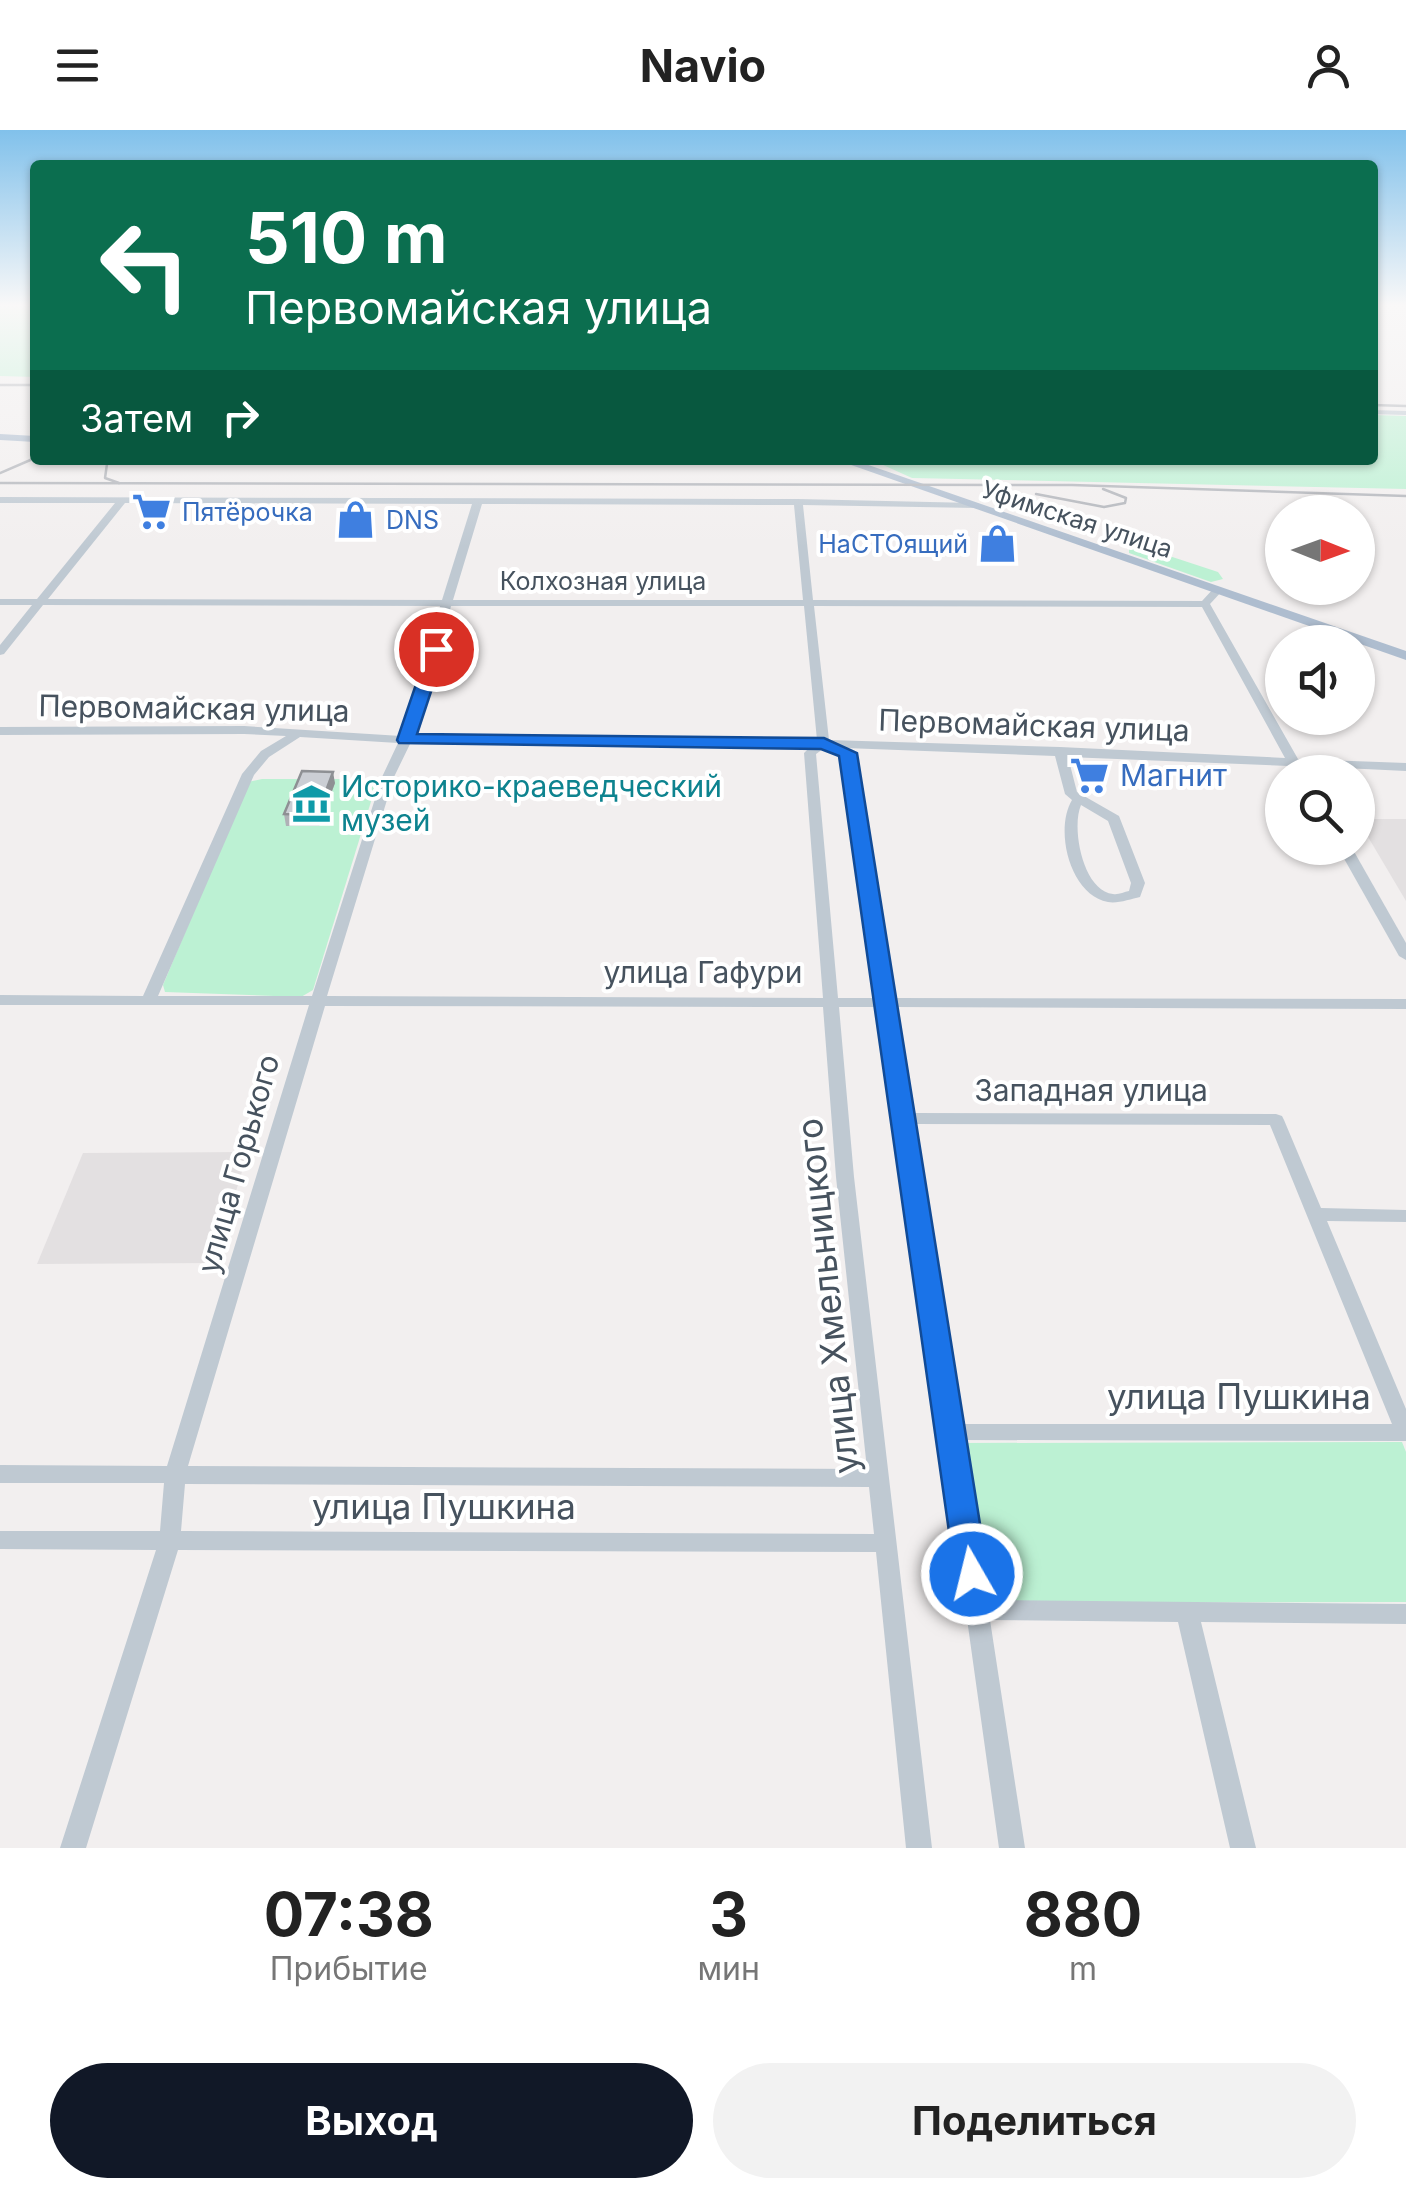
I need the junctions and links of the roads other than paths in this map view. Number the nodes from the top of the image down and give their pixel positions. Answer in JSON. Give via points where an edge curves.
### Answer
{"nodes":[{"id":1,"x":1378,"y":412,"type":"edge"},
{"id":2,"x":1406,"y":412,"type":"edge"},
{"id":3,"x":0,"y":438,"type":"edge"},
{"id":4,"x":30,"y":438,"type":"edge"},
{"id":5,"x":857,"y":465,"type":"edge"},
{"id":6,"x":0,"y":500,"type":"edge"},
{"id":7,"x":122,"y":501,"type":"junction"},
{"id":8,"x":478,"y":501,"type":"junction"},
{"id":9,"x":798,"y":502,"type":"junction"},
{"id":10,"x":974,"y":506,"type":"junction"},
{"id":11,"x":1218,"y":590,"type":"junction"},
{"id":12,"x":0,"y":602,"type":"edge"},
{"id":13,"x":42,"y":602,"type":"junction"},
{"id":14,"x":446,"y":603,"type":"junction"},
{"id":15,"x":810,"y":604,"type":"junction"},
{"id":16,"x":1205,"y":604,"type":"junction"},
{"id":17,"x":0,"y":652,"type":"edge"},
{"id":18,"x":1406,"y":656,"type":"edge"},
{"id":19,"x":0,"y":731,"type":"edge"},
{"id":20,"x":298,"y":734,"type":"junction"},
{"id":21,"x":406,"y":740,"type":"junction"},
{"id":22,"x":824,"y":744,"type":"junction"},
{"id":23,"x":1060,"y":752,"type":"junction"},
{"id":24,"x":1289,"y":755,"type":"edge"},
{"id":25,"x":1265,"y":765,"type":"edge"},
{"id":26,"x":1375,"y":766,"type":"edge"},
{"id":27,"x":1406,"y":766,"type":"edge"},
{"id":28,"x":1078,"y":800,"type":"junction"},
{"id":29,"x":1354,"y":865,"type":"edge"},
{"id":30,"x":1406,"y":956,"type":"edge"},
{"id":31,"x":0,"y":1000,"type":"edge"},
{"id":32,"x":150,"y":1000,"type":"junction"},
{"id":33,"x":834,"y":1000,"type":"junction"},
{"id":34,"x":318,"y":1002,"type":"junction"},
{"id":35,"x":884,"y":1002,"type":"junction"},
{"id":36,"x":1406,"y":1004,"type":"edge"},
{"id":37,"x":905,"y":1118,"type":"junction"},
{"id":38,"x":1317,"y":1214,"type":"junction"},
{"id":39,"x":1406,"y":1216,"type":"edge"},
{"id":40,"x":952,"y":1432,"type":"junction"},
{"id":41,"x":1406,"y":1433,"type":"edge"},
{"id":42,"x":0,"y":1474,"type":"edge"},
{"id":43,"x":176,"y":1474,"type":"junction"},
{"id":44,"x":880,"y":1478,"type":"junction"},
{"id":45,"x":0,"y":1540,"type":"edge"},
{"id":46,"x":170,"y":1541,"type":"junction"},
{"id":47,"x":887,"y":1543,"type":"junction"},
{"id":48,"x":976,"y":1610,"type":"junction"},
{"id":49,"x":1188,"y":1612,"type":"junction"},
{"id":50,"x":1406,"y":1614,"type":"edge"},
{"id":51,"x":73,"y":1848,"type":"edge"},
{"id":52,"x":919,"y":1848,"type":"edge"},
{"id":53,"x":1012,"y":1848,"type":"edge"},
{"id":54,"x":1243,"y":1848,"type":"edge"}],
"edges":[{"from":1,"to":2,"type":"street"},
{"from":3,"to":4,"type":"main road"},
{"from":5,"to":10,"type":"main road"},
{"from":6,"to":7,"type":"street","name":"Уфимская улица"},
{"from":7,"to":8,"type":"street","name":"Уфимская улица"},
{"from":7,"to":13,"type":"street"},
{"from":8,"to":9,"type":"street","name":"Уфимская улица"},
{"from":8,"to":14,"type":"street","name":"улица Горького"},
{"from":9,"to":10,"type":"street","name":"Уфимская улица"},
{"from":9,"to":15,"type":"street","name":"улица Хмельницкого"},
{"from":10,"to":11,"type":"main road","name":"Уфимская улица"},
{"from":11,"to":16,"type":"street"},
{"from":11,"to":18,"type":"main road","name":"Уфимская улица"},
{"from":12,"to":13,"type":"street","name":"Колхозная улица"},
{"from":13,"to":14,"type":"street","name":"Колхозная улица"},
{"from":13,"to":17,"type":"street"},
{"from":14,"to":15,"type":"street","name":"Колхозная улица"},
{"from":14,"to":21,"type":"street","name":"улица Горького"},
{"from":15,"to":16,"type":"street","name":"Колхозная улица"},
{"from":15,"to":22,"type":"street","name":"улица Хмельницкого"},
{"from":16,"to":24,"type":"street"},
{"from":19,"to":20,"type":"street","name":"Первомайская улица"},
{"from":20,"to":21,"type":"street","name":"Первомайская улица"},
{"from":20,"to":32,"type":"street","via":[[248,774]]},
{"from":21,"to":22,"type":"street","name":"Первомайская улица"},
{"from":21,"to":34,"type":"street","name":"улица Горького","via":[[388,777]]},
{"from":22,"to":23,"type":"street","name":"Первомайская улица"},
{"from":22,"to":33,"type":"street","name":"улица Хмельницкого","via":[[810,753]]},
{"from":22,"to":35,"type":"street","via":[[848,753]]},
{"from":23,"to":25,"type":"street","name":"Первомайская улица"},
{"from":23,"to":28,"type":"street"},
{"from":26,"to":27,"type":"street","name":"Первомайская улица"},
{"from":28,"to":28,"type":"street","via":[[1114,819],[1138,883],[1135,894],[1112,899],[1091,890],[1069,826]]},
{"from":29,"to":30,"type":"street"},
{"from":31,"to":32,"type":"street","name":"улица Гафури"},
{"from":32,"to":34,"type":"street","name":"улица Гафури"},
{"from":33,"to":34,"type":"street","name":"улица Гафури"},
{"from":33,"to":35,"type":"street","name":"улица Гафури"},
{"from":33,"to":44,"type":"street","name":"улица Хмельницкого","via":[[846,1177]]},
{"from":34,"to":43,"type":"street","name":"улица Горького"},
{"from":35,"to":36,"type":"street","name":"улица Гафури"},
{"from":35,"to":37,"type":"street"},
{"from":37,"to":38,"type":"street","name":"Западная улица","via":[[1276,1120]]},
{"from":37,"to":40,"type":"street"},
{"from":38,"to":39,"type":"street"},
{"from":38,"to":41,"type":"street"},
{"from":40,"to":41,"type":"street","name":"улица Пушкина"},
{"from":40,"to":48,"type":"street"},
{"from":42,"to":43,"type":"street","name":"улица Пушкина"},
{"from":43,"to":44,"type":"street","name":"улица Пушкина"},
{"from":43,"to":46,"type":"street","name":"улица Горького"},
{"from":44,"to":47,"type":"street","name":"улица Хмельницкого"},
{"from":45,"to":46,"type":"street","name":"улица Пушкина"},
{"from":46,"to":47,"type":"street","name":"улица Пушкина"},
{"from":46,"to":51,"type":"street","name":"улица Горького"},
{"from":47,"to":52,"type":"street","name":"улица Хмельницкого"},
{"from":48,"to":49,"type":"street"},
{"from":48,"to":53,"type":"street"},
{"from":49,"to":50,"type":"street"},
{"from":49,"to":54,"type":"street"}]}
